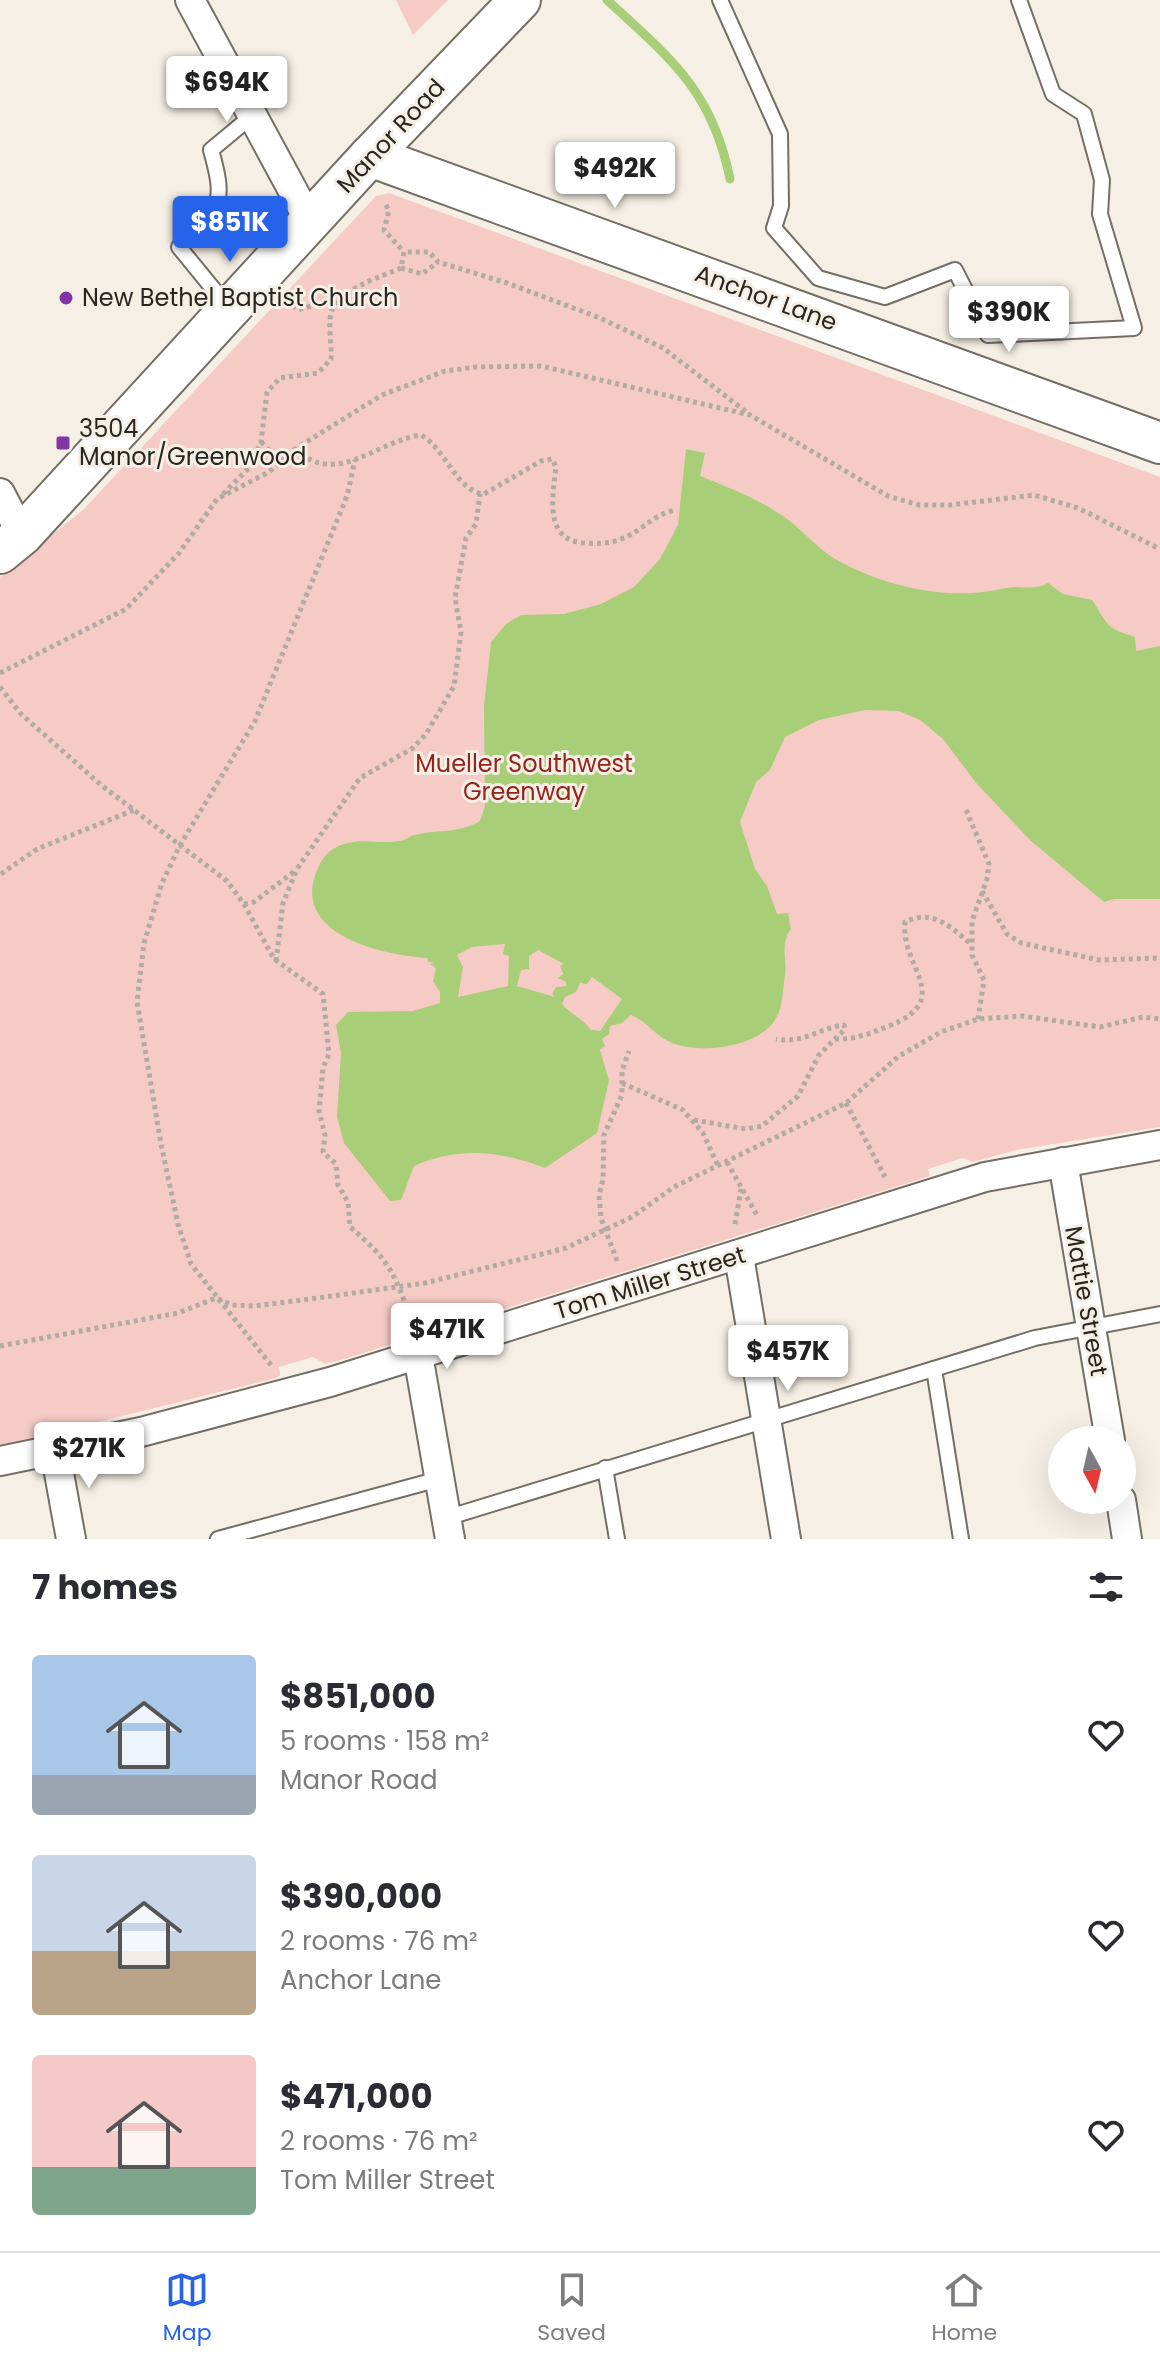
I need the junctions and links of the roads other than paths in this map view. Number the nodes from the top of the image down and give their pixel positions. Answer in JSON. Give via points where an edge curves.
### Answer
{"nodes":[{"id":1,"x":190,"y":0,"type":"edge"},
{"id":2,"x":520,"y":0,"type":"edge"},
{"id":3,"x":720,"y":0,"type":"edge"},
{"id":4,"x":1019,"y":0,"type":"edge"},
{"id":5,"x":252,"y":116,"type":"junction"},
{"id":6,"x":370,"y":156,"type":"junction"},
{"id":7,"x":311,"y":224,"type":"junction"},
{"id":8,"x":231,"y":310,"type":"junction"},
{"id":9,"x":1160,"y":443,"type":"edge"},
{"id":10,"x":0,"y":493,"type":"edge"},
{"id":11,"x":11,"y":544,"type":"edge"},
{"id":12,"x":1160,"y":1145,"type":"edge"},
{"id":13,"x":1063,"y":1162,"type":"junction"},
{"id":14,"x":739,"y":1256,"type":"junction"},
{"id":15,"x":1160,"y":1314,"type":"edge"},
{"id":16,"x":1090,"y":1325,"type":"junction"},
{"id":17,"x":418,"y":1355,"type":"junction"},
{"id":18,"x":934,"y":1369,"type":"junction"},
{"id":19,"x":767,"y":1422,"type":"junction"},
{"id":20,"x":1108,"y":1426,"type":"edge"},
{"id":21,"x":55,"y":1451,"type":"junction"},
{"id":22,"x":0,"y":1461,"type":"edge"},
{"id":23,"x":605,"y":1468,"type":"junction"},
{"id":24,"x":439,"y":1479,"type":"junction"},
{"id":25,"x":1123,"y":1514,"type":"edge"},
{"id":26,"x":448,"y":1528,"type":"edge"},
{"id":27,"x":71,"y":1539,"type":"edge"},
{"id":28,"x":218,"y":1539,"type":"edge"},
{"id":29,"x":617,"y":1539,"type":"edge"},
{"id":30,"x":786,"y":1539,"type":"edge"},
{"id":31,"x":961,"y":1539,"type":"edge"},
{"id":32,"x":1127,"y":1539,"type":"edge"}],
"edges":[{"from":1,"to":5,"type":"street"},
{"from":2,"to":6,"type":"street","name":"Manor Road"},
{"from":3,"to":4,"type":"lane","via":[[780,134],[781,206],[774,228],[818,278],[885,297],[955,270],[988,335],[1134,328],[1100,214],[1102,180],[1084,114],[1053,94]]},
{"from":5,"to":7,"type":"street"},
{"from":5,"to":8,"type":"lane","via":[[211,150],[221,188],[217,208],[179,247]]},
{"from":6,"to":7,"type":"street","name":"Manor Road"},
{"from":6,"to":9,"type":"street","name":"Anchor Lane"},
{"from":7,"to":8,"type":"street","name":"Manor Road"},
{"from":8,"to":11,"type":"street","name":"Manor Road"},
{"from":10,"to":11,"type":"street"},
{"from":12,"to":13,"type":"street","name":"Tom Miller Street"},
{"from":13,"to":14,"type":"street","name":"Tom Miller Street","via":[[985,1177]]},
{"from":13,"to":16,"type":"street","name":"Mattie Street"},
{"from":14,"to":17,"type":"street","name":"Tom Miller Street"},
{"from":14,"to":19,"type":"street"},
{"from":15,"to":16,"type":"lane"},
{"from":16,"to":18,"type":"lane"},
{"from":16,"to":20,"type":"street","name":"Mattie Street"},
{"from":17,"to":21,"type":"street","name":"Tom Miller Street","via":[[226,1411]]},
{"from":17,"to":24,"type":"street"},
{"from":18,"to":19,"type":"lane"},
{"from":18,"to":31,"type":"lane"},
{"from":19,"to":23,"type":"lane"},
{"from":19,"to":30,"type":"street"},
{"from":21,"to":22,"type":"street","name":"Tom Miller Street"},
{"from":21,"to":27,"type":"street"},
{"from":23,"to":26,"type":"lane"},
{"from":23,"to":29,"type":"lane"},
{"from":24,"to":26,"type":"street"},
{"from":24,"to":28,"type":"lane"},
{"from":25,"to":32,"type":"street"}]}
